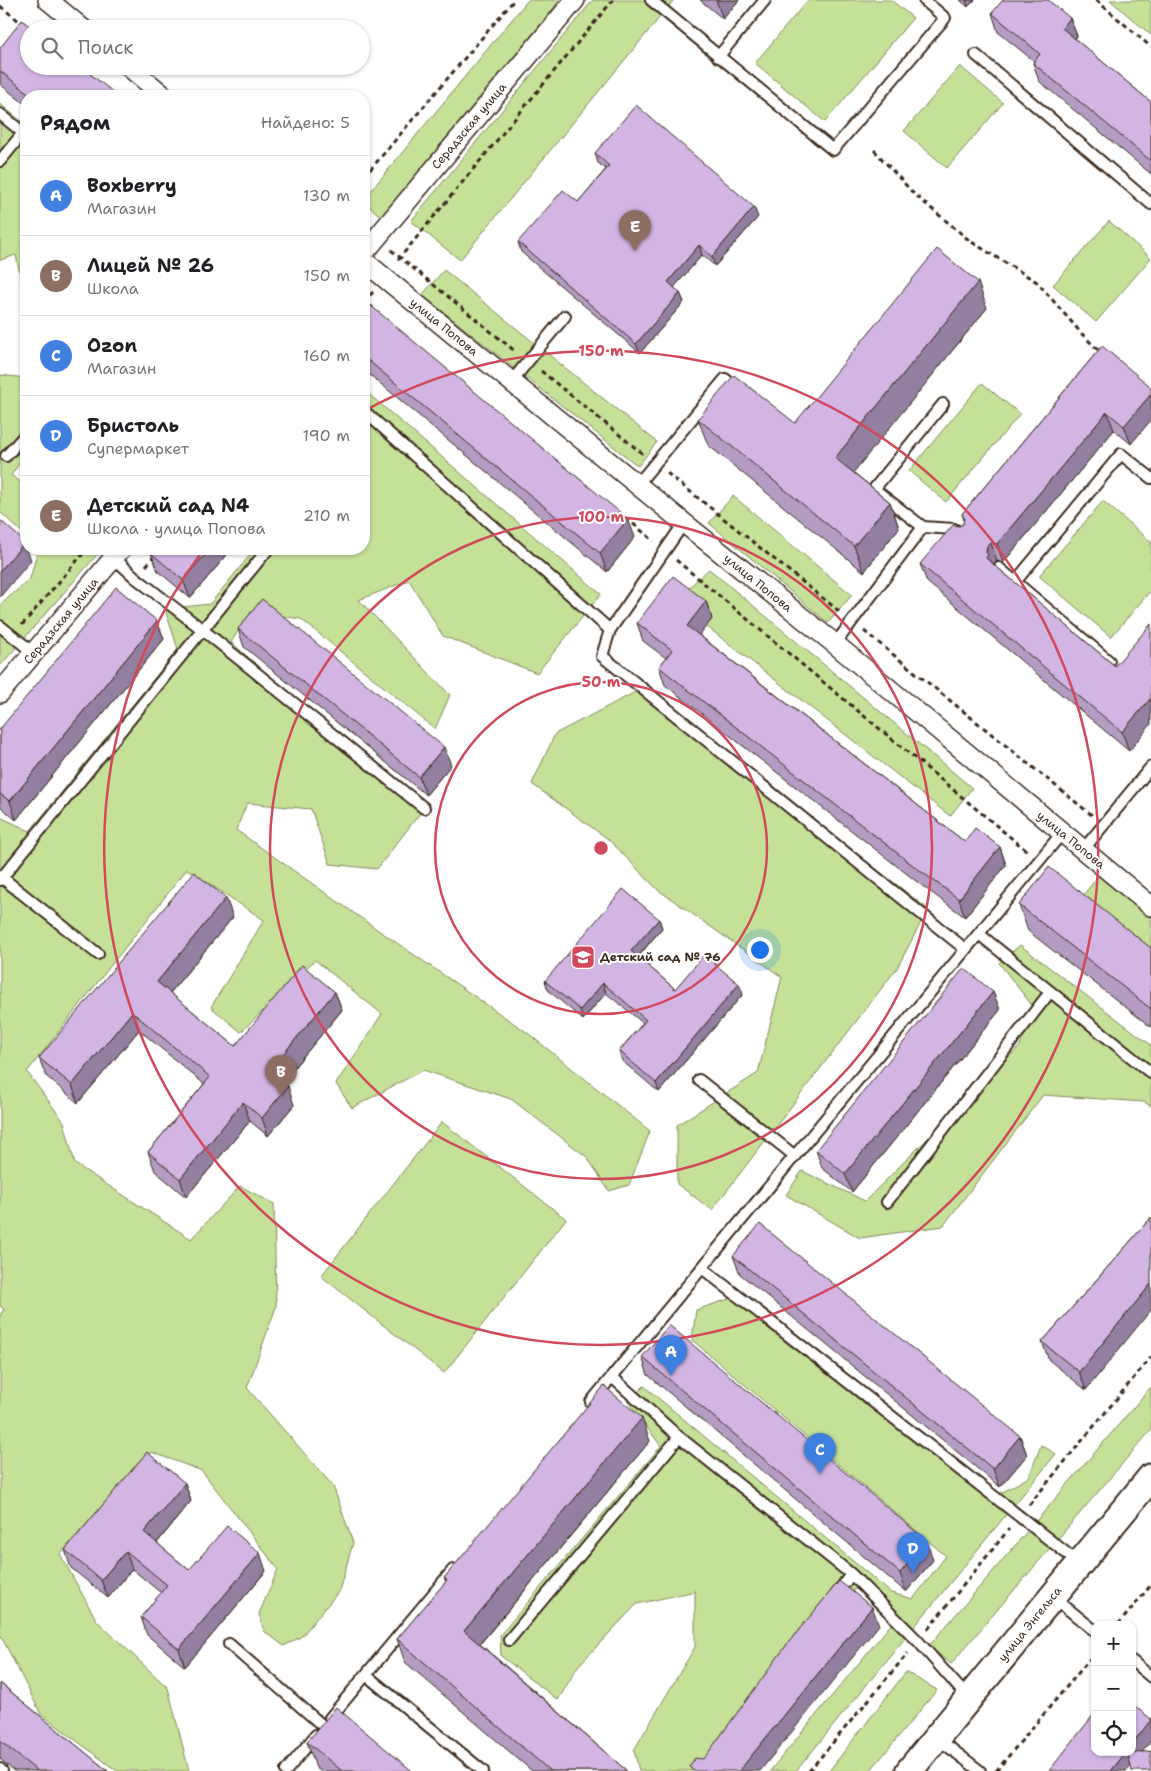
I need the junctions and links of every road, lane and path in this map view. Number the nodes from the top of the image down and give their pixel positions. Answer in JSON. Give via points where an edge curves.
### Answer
{"nodes":[{"id":1,"x":48,"y":0,"type":"edge"},
{"id":2,"x":514,"y":0,"type":"edge"},
{"id":3,"x":575,"y":0,"type":"edge"},
{"id":4,"x":613,"y":0,"type":"edge"},
{"id":5,"x":651,"y":0,"type":"edge"},
{"id":6,"x":765,"y":0,"type":"edge"},
{"id":7,"x":924,"y":0,"type":"edge"},
{"id":8,"x":1096,"y":0,"type":"edge"},
{"id":9,"x":0,"y":6,"type":"edge"},
{"id":10,"x":72,"y":20,"type":"edge"},
{"id":11,"x":20,"y":22,"type":"edge"},
{"id":12,"x":1151,"y":47,"type":"edge"},
{"id":13,"x":976,"y":55,"type":"dead end"},
{"id":14,"x":718,"y":57,"type":"junction"},
{"id":15,"x":139,"y":75,"type":"edge"},
{"id":16,"x":157,"y":90,"type":"edge"},
{"id":17,"x":0,"y":114,"type":"edge"},
{"id":18,"x":20,"y":130,"type":"edge"},
{"id":19,"x":20,"y":140,"type":"edge"},
{"id":20,"x":874,"y":150,"type":"dead end"},
{"id":21,"x":0,"y":162,"type":"edge"},
{"id":22,"x":370,"y":170,"type":"edge"},
{"id":23,"x":1151,"y":204,"type":"edge"},
{"id":24,"x":370,"y":245,"type":"edge"},
{"id":25,"x":370,"y":266,"type":"edge"},
{"id":26,"x":370,"y":305,"type":"edge"},
{"id":27,"x":380,"y":314,"type":"edge"},
{"id":28,"x":565,"y":316,"type":"dead end"},
{"id":29,"x":1108,"y":358,"type":"edge"},
{"id":30,"x":528,"y":361,"type":"junction"},
{"id":31,"x":511,"y":382,"type":"junction"},
{"id":32,"x":748,"y":395,"type":"edge"},
{"id":33,"x":943,"y":404,"type":"dead end"},
{"id":34,"x":370,"y":416,"type":"edge"},
{"id":35,"x":20,"y":441,"type":"edge"},
{"id":36,"x":6,"y":456,"type":"dead end"},
{"id":37,"x":655,"y":463,"type":"junction"},
{"id":38,"x":1151,"y":478,"type":"edge"},
{"id":39,"x":637,"y":485,"type":"junction"},
{"id":40,"x":619,"y":512,"type":"edge"},
{"id":41,"x":684,"y":523,"type":"junction"},
{"id":42,"x":923,"y":527,"type":"junction"},
{"id":43,"x":964,"y":538,"type":"edge"},
{"id":44,"x":665,"y":550,"type":"junction"},
{"id":45,"x":82,"y":555,"type":"edge"},
{"id":46,"x":115,"y":555,"type":"edge"},
{"id":47,"x":119,"y":555,"type":"edge"},
{"id":48,"x":155,"y":555,"type":"edge"},
{"id":49,"x":263,"y":555,"type":"edge"},
{"id":50,"x":999,"y":568,"type":"edge"},
{"id":51,"x":136,"y":578,"type":"junction"},
{"id":52,"x":1015,"y":582,"type":"junction"},
{"id":53,"x":852,"y":622,"type":"junction"},
{"id":54,"x":0,"y":626,"type":"edge"},
{"id":55,"x":204,"y":630,"type":"junction"},
{"id":56,"x":610,"y":630,"type":"junction"},
{"id":57,"x":12,"y":636,"type":"junction"},
{"id":58,"x":835,"y":644,"type":"junction"},
{"id":59,"x":34,"y":653,"type":"junction"},
{"id":60,"x":1109,"y":660,"type":"edge"},
{"id":61,"x":0,"y":693,"type":"edge"},
{"id":62,"x":1151,"y":768,"type":"edge"},
{"id":63,"x":424,"y":808,"type":"dead end"},
{"id":64,"x":1104,"y":824,"type":"junction"},
{"id":65,"x":1062,"y":833,"type":"junction"},
{"id":66,"x":1083,"y":850,"type":"junction"},
{"id":67,"x":1039,"y":861,"type":"junction"},
{"id":68,"x":1,"y":878,"type":"edge"},
{"id":69,"x":1151,"y":906,"type":"edge"},
{"id":70,"x":979,"y":934,"type":"junction"},
{"id":71,"x":965,"y":949,"type":"junction"},
{"id":72,"x":98,"y":954,"type":"dead end"},
{"id":73,"x":1050,"y":992,"type":"junction"},
{"id":74,"x":1151,"y":1073,"type":"edge"},
{"id":75,"x":699,"y":1080,"type":"dead end"},
{"id":76,"x":795,"y":1156,"type":"junction"},
{"id":77,"x":887,"y":1202,"type":"dead end"},
{"id":78,"x":702,"y":1268,"type":"junction"},
{"id":79,"x":1151,"y":1357,"type":"edge"},
{"id":80,"x":612,"y":1377,"type":"junction"},
{"id":81,"x":587,"y":1408,"type":"edge"},
{"id":82,"x":679,"y":1437,"type":"junction"},
{"id":83,"x":1151,"y":1477,"type":"edge"},
{"id":84,"x":1019,"y":1516,"type":"junction"},
{"id":85,"x":460,"y":1560,"type":"edge"},
{"id":86,"x":1080,"y":1563,"type":"junction"},
{"id":87,"x":851,"y":1574,"type":"junction"},
{"id":88,"x":1151,"y":1585,"type":"edge"},
{"id":89,"x":1052,"y":1597,"type":"junction"},
{"id":90,"x":828,"y":1606,"type":"edge"},
{"id":91,"x":1121,"y":1621,"type":"edge"},
{"id":92,"x":1091,"y":1628,"type":"edge"},
{"id":93,"x":509,"y":1640,"type":"dead end"},
{"id":94,"x":918,"y":1641,"type":"junction"},
{"id":95,"x":229,"y":1644,"type":"dead end"},
{"id":96,"x":1091,"y":1658,"type":"edge"},
{"id":97,"x":1136,"y":1664,"type":"edge"},
{"id":98,"x":366,"y":1675,"type":"junction"},
{"id":99,"x":1151,"y":1677,"type":"edge"},
{"id":100,"x":968,"y":1698,"type":"junction"},
{"id":101,"x":324,"y":1726,"type":"junction"},
{"id":102,"x":937,"y":1737,"type":"junction"},
{"id":103,"x":286,"y":1771,"type":"edge"},
{"id":104,"x":483,"y":1771,"type":"edge"},
{"id":105,"x":809,"y":1771,"type":"edge"},
{"id":106,"x":909,"y":1771,"type":"edge"},
{"id":107,"x":980,"y":1771,"type":"edge"},
{"id":108,"x":996,"y":1771,"type":"edge"}],
"edges":[{"from":1,"to":10,"type":"street"},
{"from":2,"to":22,"type":"path"},
{"from":3,"to":24,"type":"street","name":"Серадзская улица"},
{"from":4,"to":30,"type":"path","via":[[400,258]]},
{"from":5,"to":14,"type":"lane"},
{"from":6,"to":14,"type":"lane"},
{"from":7,"to":14,"type":"lane","via":[[945,18],[832,150]]},
{"from":8,"to":12,"type":"path"},
{"from":9,"to":11,"type":"path"},
{"from":13,"to":23,"type":"lane"},
{"from":15,"to":16,"type":"street"},
{"from":17,"to":18,"type":"lane"},
{"from":19,"to":21,"type":"lane"},
{"from":20,"to":29,"type":"path","via":[[913,193],[970,240],[1037,282],[1081,333]]},
{"from":25,"to":31,"type":"street","name":"улица Попова"},
{"from":26,"to":27,"type":"path"},
{"from":28,"to":30,"type":"lane"},
{"from":30,"to":31,"type":"lane"},
{"from":30,"to":37,"type":"path"},
{"from":31,"to":39,"type":"street","name":"улица Попова"},
{"from":32,"to":37,"type":"lane","via":[[725,379]]},
{"from":33,"to":42,"type":"lane","via":[[874,489]]},
{"from":34,"to":56,"type":"lane"},
{"from":35,"to":36,"type":"lane"},
{"from":37,"to":39,"type":"lane"},
{"from":37,"to":53,"type":"path"},
{"from":38,"to":52,"type":"lane","via":[[1121,454]]},
{"from":39,"to":41,"type":"street","name":"улица Попова"},
{"from":40,"to":44,"type":"path"},
{"from":41,"to":44,"type":"lane"},
{"from":41,"to":58,"type":"street","name":"улица Попова"},
{"from":42,"to":43,"type":"lane","via":[[954,529]]},
{"from":42,"to":53,"type":"lane"},
{"from":44,"to":56,"type":"lane"},
{"from":44,"to":67,"type":"path"},
{"from":45,"to":57,"type":"path"},
{"from":46,"to":59,"type":"street","name":"Серадзская улица"},
{"from":47,"to":51,"type":"lane"},
{"from":48,"to":51,"type":"path"},
{"from":49,"to":55,"type":"lane"},
{"from":50,"to":52,"type":"lane"},
{"from":51,"to":55,"type":"lane"},
{"from":52,"to":60,"type":"lane"},
{"from":53,"to":58,"type":"lane"},
{"from":53,"to":64,"type":"path"},
{"from":54,"to":57,"type":"lane"},
{"from":55,"to":63,"type":"lane"},
{"from":55,"to":68,"type":"lane"},
{"from":56,"to":71,"type":"lane","via":[[602,656]]},
{"from":57,"to":59,"type":"lane"},
{"from":58,"to":65,"type":"street","name":"улица Попова"},
{"from":59,"to":61,"type":"street","name":"Серадзская улица"},
{"from":62,"to":64,"type":"lane"},
{"from":64,"to":66,"type":"lane"},
{"from":65,"to":66,"type":"street","name":"улица Попова"},
{"from":65,"to":67,"type":"lane"},
{"from":66,"to":69,"type":"street","name":"улица Попова"},
{"from":67,"to":70,"type":"lane"},
{"from":68,"to":72,"type":"lane"},
{"from":70,"to":71,"type":"lane"},
{"from":70,"to":73,"type":"lane"},
{"from":71,"to":76,"type":"lane"},
{"from":73,"to":74,"type":"lane"},
{"from":73,"to":77,"type":"lane"},
{"from":75,"to":76,"type":"lane"},
{"from":76,"to":78,"type":"lane"},
{"from":78,"to":80,"type":"lane"},
{"from":78,"to":84,"type":"lane"},
{"from":79,"to":84,"type":"path"},
{"from":80,"to":81,"type":"lane"},
{"from":80,"to":82,"type":"lane"},
{"from":82,"to":87,"type":"lane"},
{"from":82,"to":93,"type":"lane"},
{"from":83,"to":86,"type":"main road","name":"улица Энгельса"},
{"from":84,"to":86,"type":"lane"},
{"from":84,"to":94,"type":"path"},
{"from":85,"to":98,"type":"lane"},
{"from":86,"to":89,"type":"main road","name":"улица Энгельса"},
{"from":87,"to":90,"type":"lane"},
{"from":87,"to":94,"type":"lane"},
{"from":88,"to":91,"type":"path"},
{"from":89,"to":92,"type":"lane"},
{"from":89,"to":100,"type":"main road","name":"улица Энгельса"},
{"from":94,"to":100,"type":"lane"},
{"from":94,"to":105,"type":"path"},
{"from":95,"to":101,"type":"lane"},
{"from":96,"to":108,"type":"path"},
{"from":97,"to":99,"type":"lane"},
{"from":98,"to":101,"type":"lane"},
{"from":98,"to":104,"type":"lane"},
{"from":100,"to":102,"type":"main road","name":"улица Энгельса"},
{"from":101,"to":103,"type":"lane"},
{"from":102,"to":106,"type":"main road","name":"улица Энгельса"},
{"from":102,"to":107,"type":"lane"}]}
